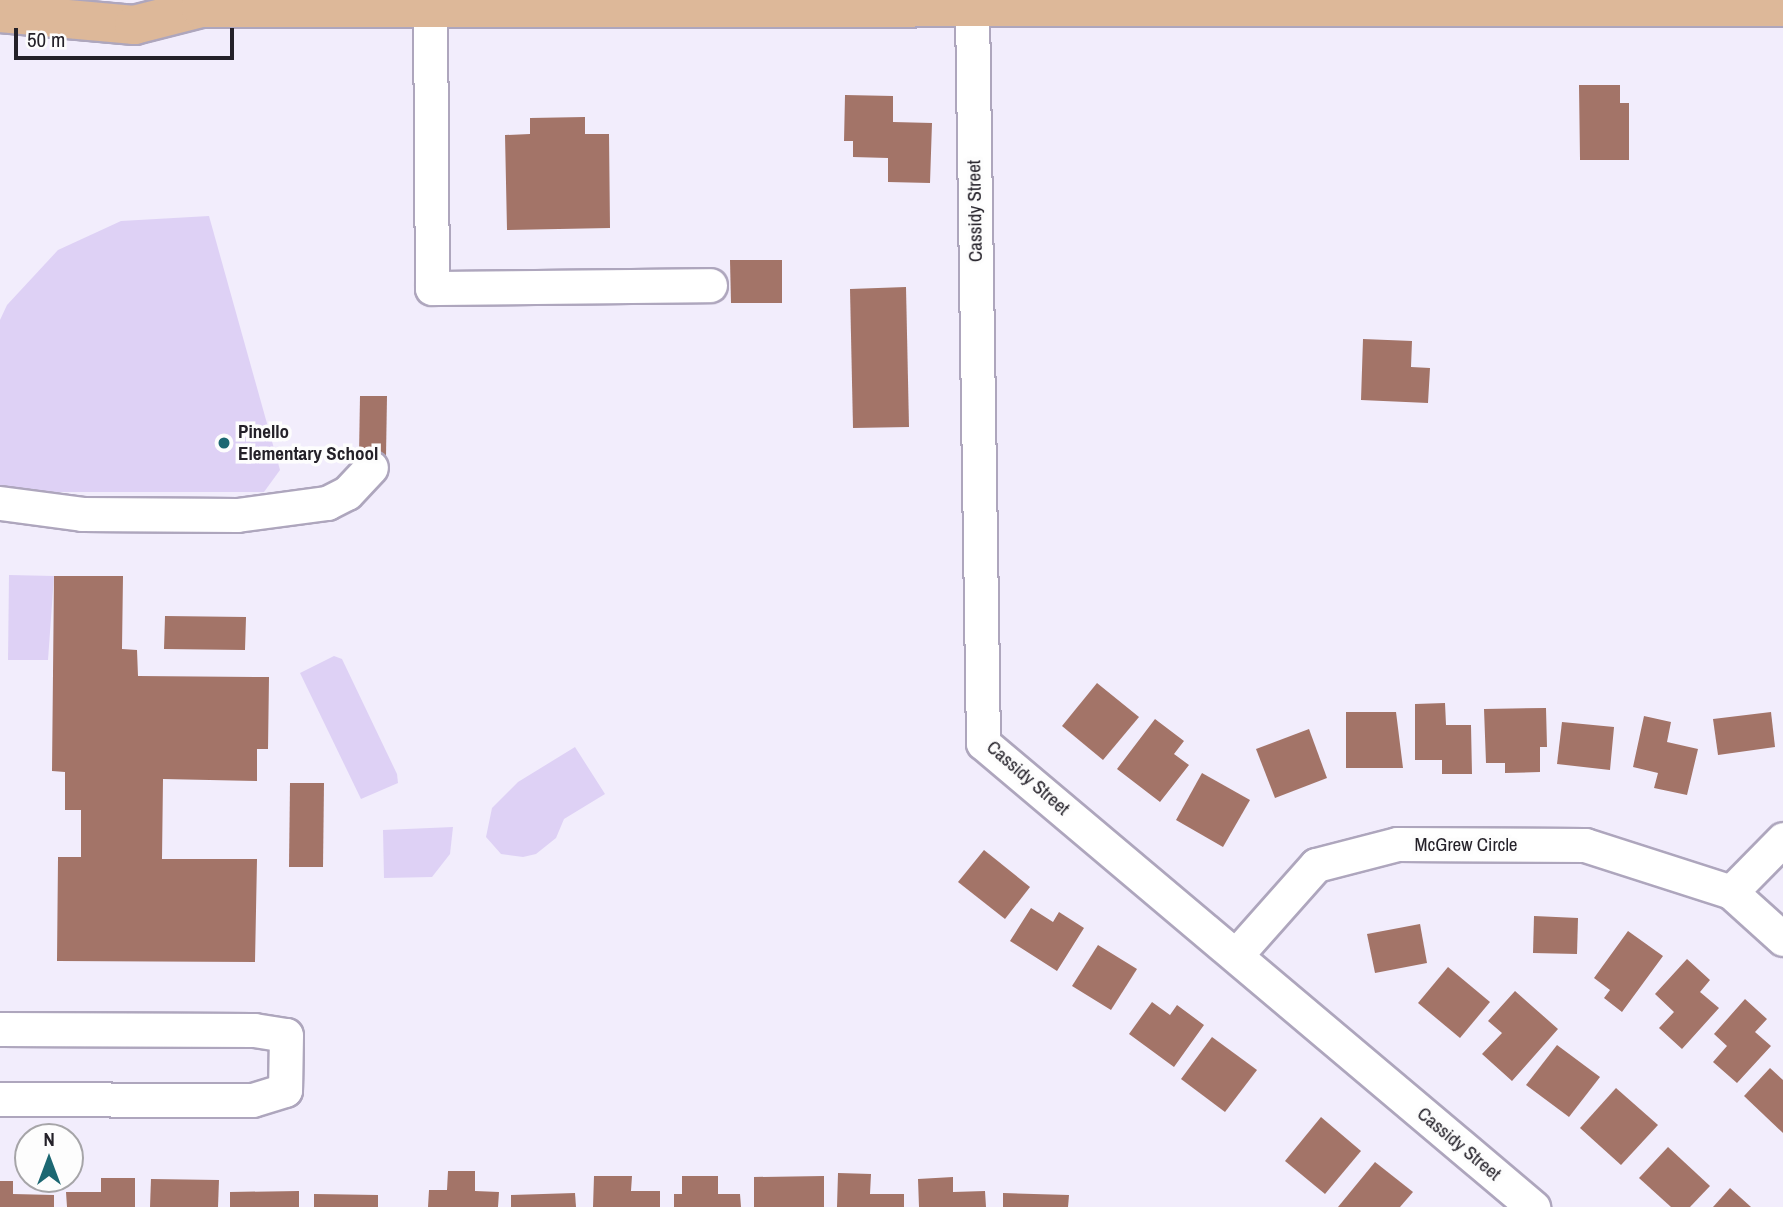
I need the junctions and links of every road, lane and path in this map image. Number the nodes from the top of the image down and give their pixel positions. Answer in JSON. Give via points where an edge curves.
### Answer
{"nodes":[{"id":1,"x":188,"y":4,"type":"edge"},
{"id":2,"x":1526,"y":4,"type":"edge"},
{"id":3,"x":1638,"y":4,"type":"edge"},
{"id":4,"x":1783,"y":7,"type":"edge"},
{"id":5,"x":430,"y":9,"type":"junction"},
{"id":6,"x":972,"y":10,"type":"junction"},
{"id":7,"x":0,"y":13,"type":"edge"},
{"id":8,"x":710,"y":285,"type":"dead end"},
{"id":9,"x":371,"y":467,"type":"dead end"},
{"id":10,"x":0,"y":503,"type":"edge"},
{"id":11,"x":1783,"y":839,"type":"edge"},
{"id":12,"x":1731,"y":892,"type":"junction"},
{"id":13,"x":1783,"y":939,"type":"edge"},
{"id":14,"x":1237,"y":954,"type":"junction"},
{"id":15,"x":0,"y":1029,"type":"edge"},
{"id":16,"x":0,"y":1099,"type":"edge"},
{"id":17,"x":1533,"y":1207,"type":"edge"}],
"edges":[{"from":1,"to":5,"type":"main road"},
{"from":1,"to":7,"type":"main road","via":[[134,25]]},
{"from":2,"to":3,"type":"main road"},
{"from":2,"to":6,"type":"main road"},
{"from":3,"to":4,"type":"main road"},
{"from":5,"to":6,"type":"main road"},
{"from":5,"to":8,"type":"street","via":[[432,288]]},
{"from":6,"to":14,"type":"street","name":"Cassidy Street","via":[[983,743]]},
{"from":9,"to":10,"type":"street","via":[[347,493],[327,503],[237,516],[82,514]]},
{"from":11,"to":12,"type":"street"},
{"from":12,"to":13,"type":"street","name":"McGrew Circle"},
{"from":12,"to":14,"type":"street","name":"McGrew Circle","via":[[1585,845],[1397,844],[1316,865]]},
{"from":14,"to":17,"type":"street","name":"Cassidy Street"},
{"from":15,"to":16,"type":"street","via":[[254,1030],[286,1035],[286,1049],[285,1090],[252,1100]]}]}
